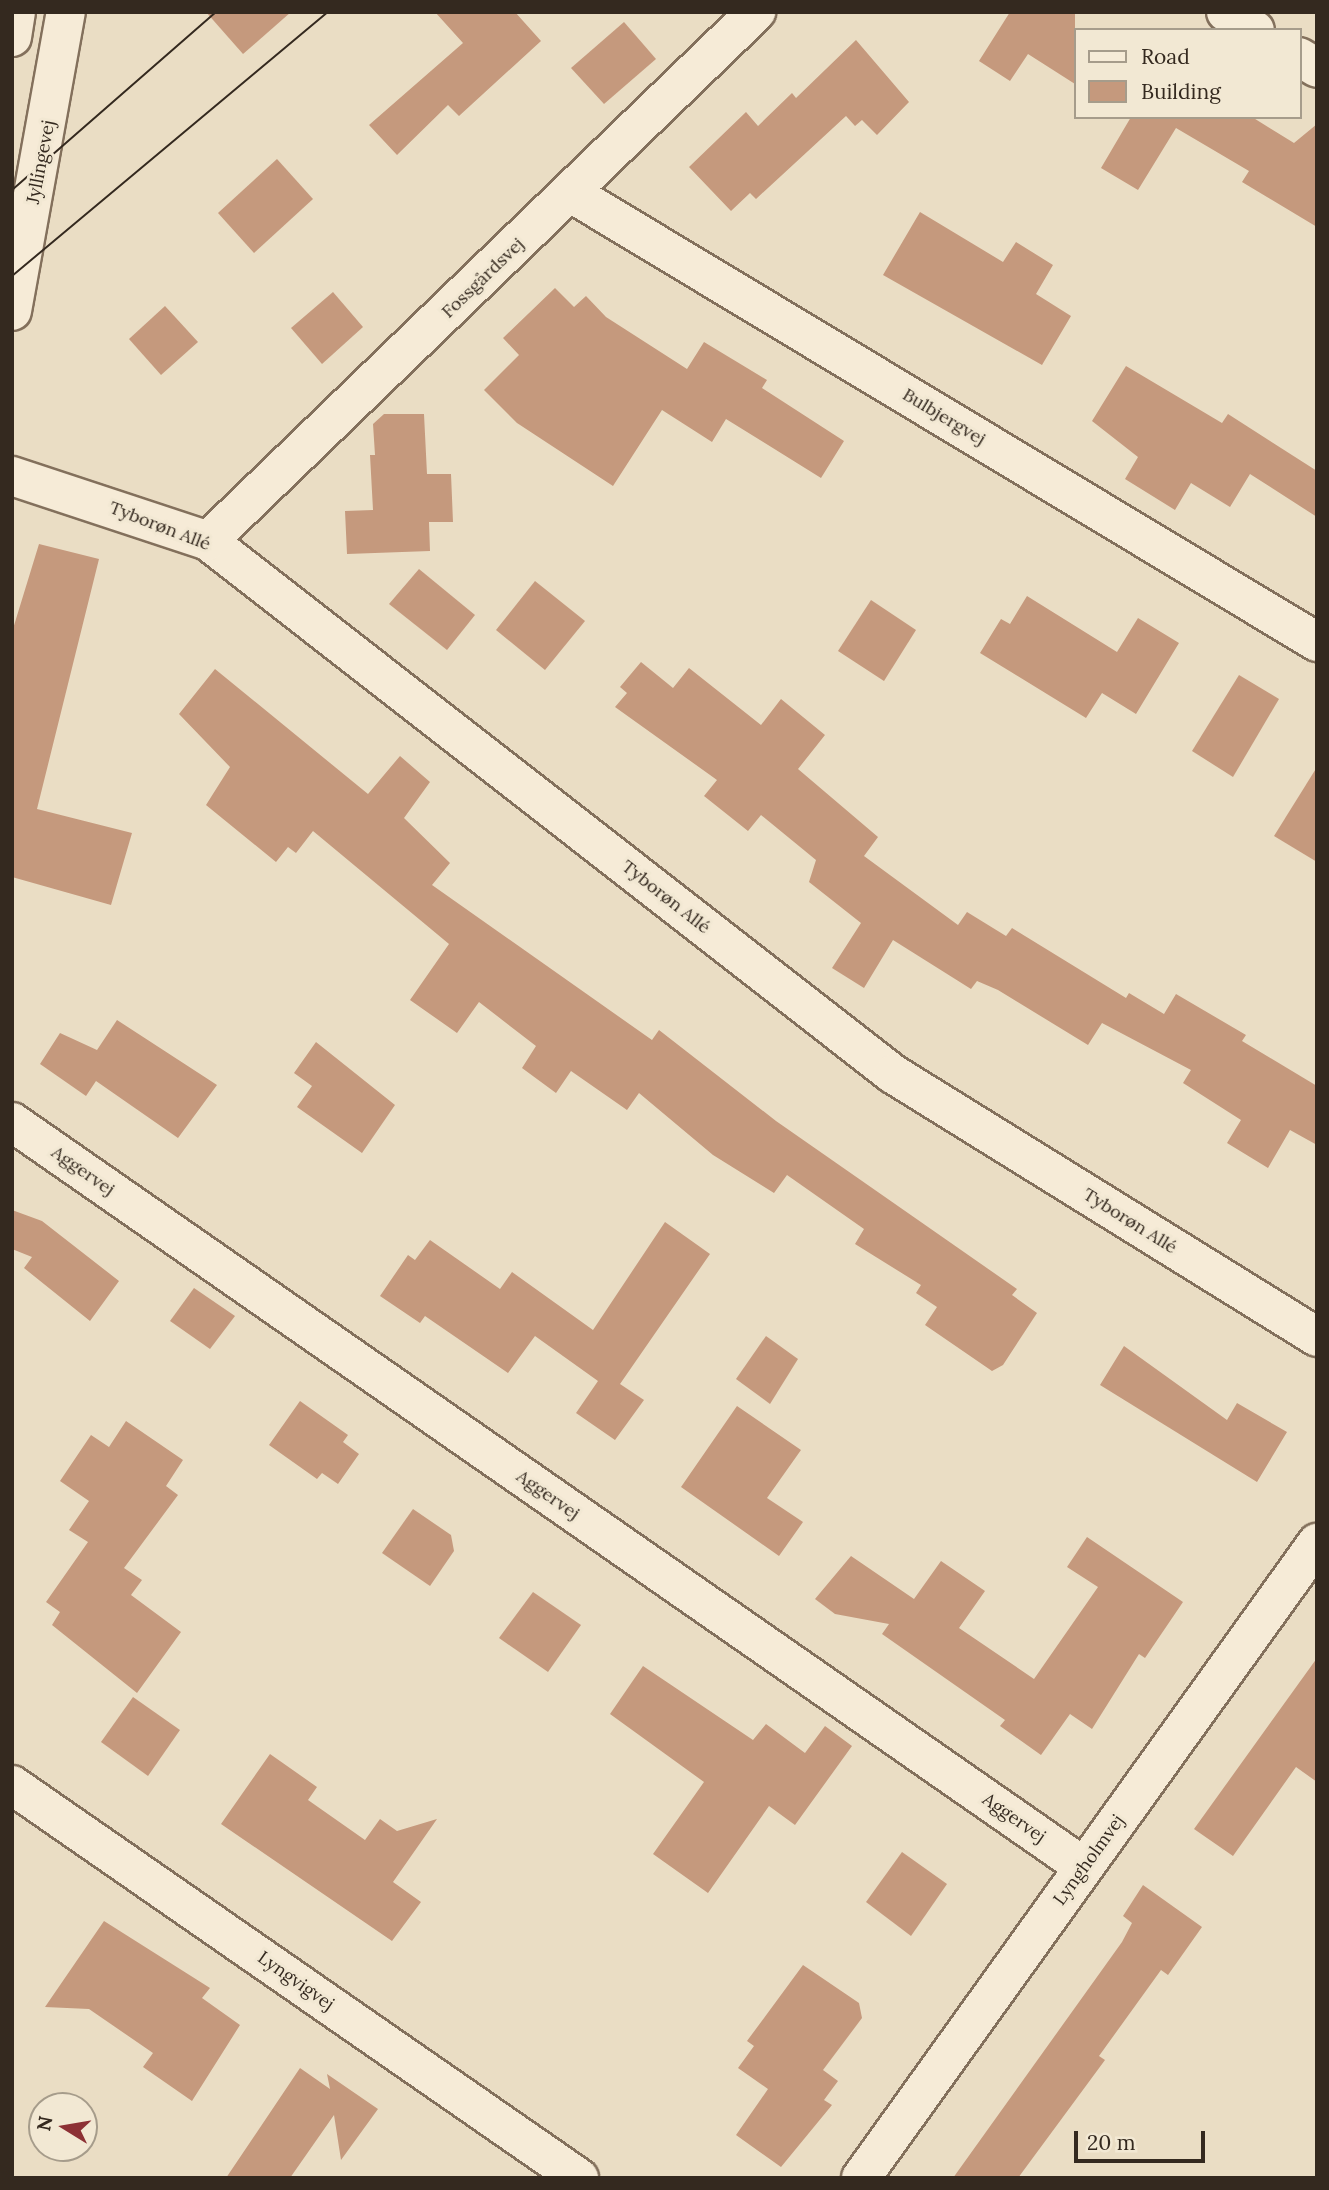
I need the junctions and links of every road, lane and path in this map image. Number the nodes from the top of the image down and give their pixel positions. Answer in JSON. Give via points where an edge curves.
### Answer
{"nodes":[{"id":1,"x":66,"y":12,"type":"edge"},
{"id":2,"x":756,"y":12,"type":"edge"},
{"id":3,"x":1226,"y":12,"type":"edge"},
{"id":4,"x":1252,"y":28,"type":"edge"},
{"id":5,"x":1301,"y":58,"type":"edge"},
{"id":6,"x":1317,"y":68,"type":"edge"},
{"id":7,"x":571,"y":193,"type":"junction"},
{"id":8,"x":12,"y":311,"type":"edge"},
{"id":9,"x":12,"y":476,"type":"edge"},
{"id":10,"x":208,"y":541,"type":"junction"},
{"id":11,"x":1317,"y":642,"type":"edge"},
{"id":12,"x":12,"y":1122,"type":"edge"},
{"id":13,"x":1317,"y":1337,"type":"edge"},
{"id":14,"x":1317,"y":1543,"type":"edge"},
{"id":15,"x":12,"y":1785,"type":"edge"},
{"id":16,"x":1084,"y":1867,"type":"junction"},
{"id":17,"x":579,"y":2178,"type":"edge"},
{"id":18,"x":861,"y":2178,"type":"edge"}],
"edges":[{"from":1,"to":8,"type":"street","name":"Jyllingevej"},
{"from":2,"to":7,"type":"street","name":"Fossgårdsvej"},
{"from":3,"to":4,"type":"street"},
{"from":5,"to":6,"type":"street"},
{"from":7,"to":10,"type":"street","name":"Fossgårdsvej"},
{"from":7,"to":11,"type":"street","name":"Bulbjergvej"},
{"from":9,"to":10,"type":"street","name":"Tyborøn Allé"},
{"from":10,"to":13,"type":"street","name":"Tyborøn Allé","via":[[894,1074]]},
{"from":12,"to":16,"type":"street","name":"Aggervej"},
{"from":14,"to":16,"type":"street","name":"Lyngholmvej"},
{"from":15,"to":17,"type":"street","name":"Lyngvigvej"},
{"from":16,"to":18,"type":"street","name":"Lyngholmvej"}]}
